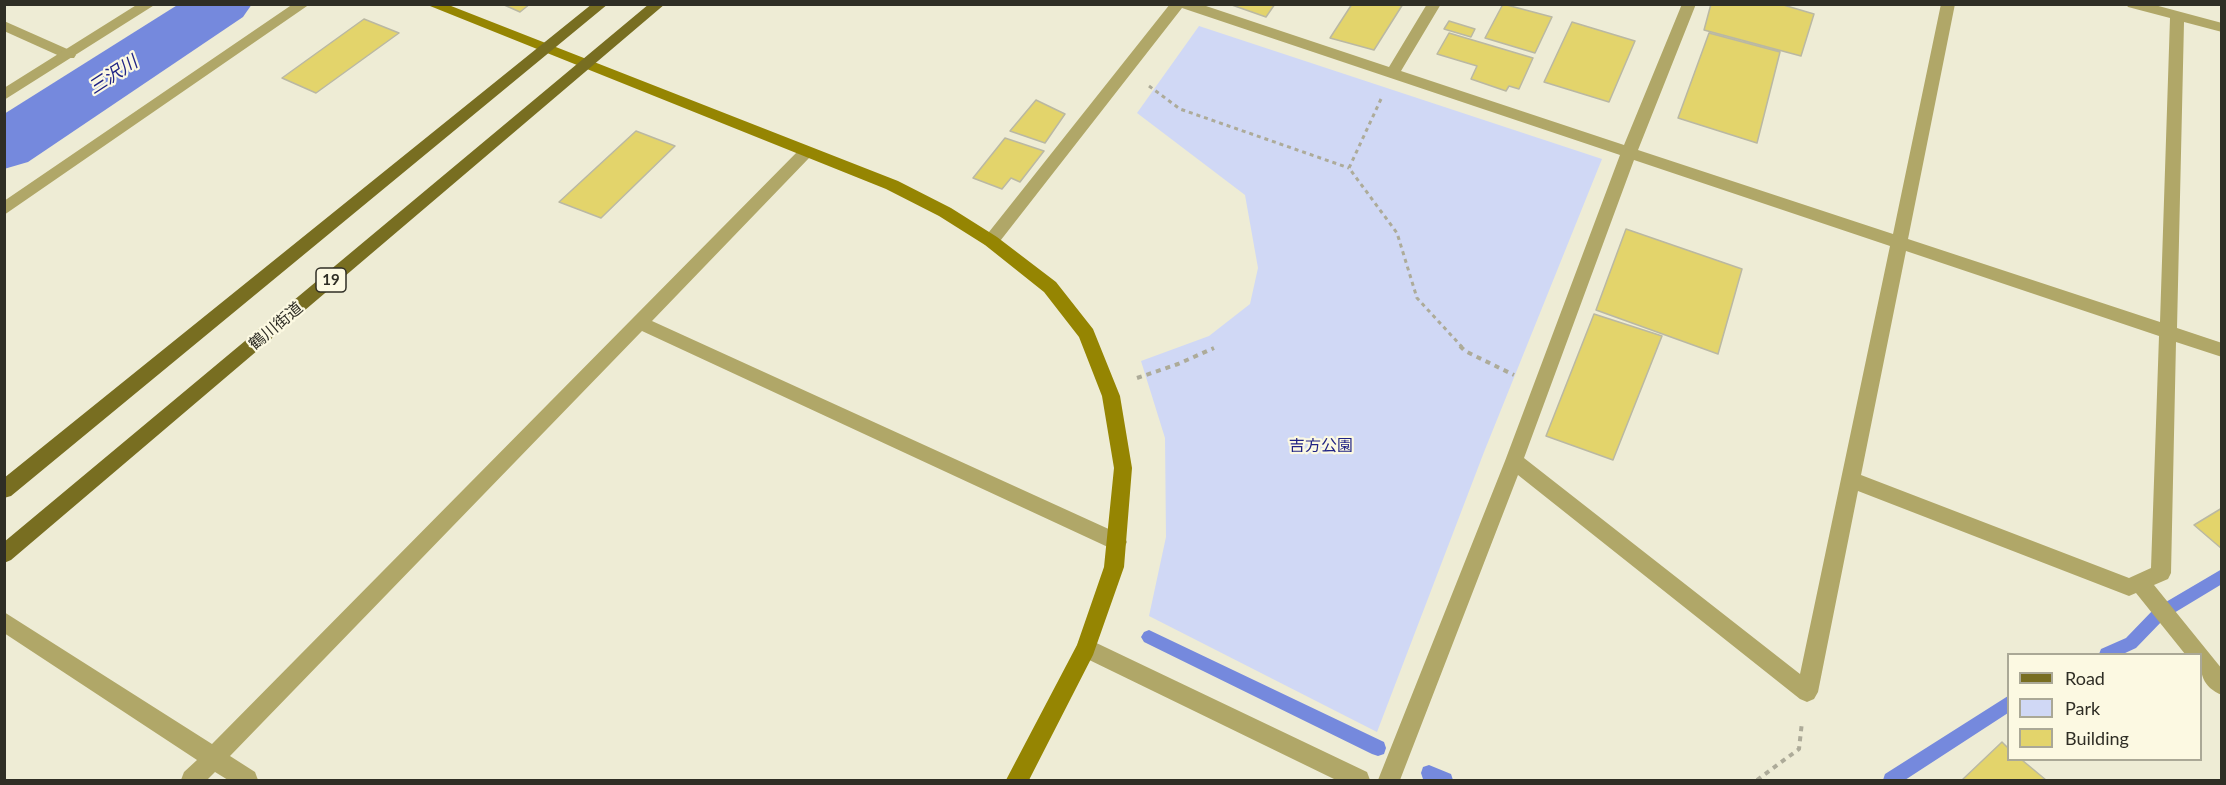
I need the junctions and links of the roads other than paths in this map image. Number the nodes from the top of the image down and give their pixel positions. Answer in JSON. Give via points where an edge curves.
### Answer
{"nodes":[{"id":1,"x":148,"y":4,"type":"edge"},
{"id":2,"x":303,"y":4,"type":"edge"},
{"id":3,"x":432,"y":4,"type":"edge"},
{"id":4,"x":601,"y":4,"type":"edge"},
{"id":5,"x":658,"y":4,"type":"edge"},
{"id":6,"x":1178,"y":4,"type":"edge"},
{"id":7,"x":1184,"y":4,"type":"edge"},
{"id":8,"x":1434,"y":4,"type":"edge"},
{"id":9,"x":1689,"y":4,"type":"edge"},
{"id":10,"x":1948,"y":4,"type":"edge"},
{"id":11,"x":2133,"y":4,"type":"edge"},
{"id":12,"x":2177,"y":16,"type":"junction"},
{"id":13,"x":4,"y":25,"type":"edge"},
{"id":14,"x":2222,"y":28,"type":"edge"},
{"id":15,"x":545,"y":50,"type":"junction"},
{"id":16,"x":69,"y":55,"type":"junction"},
{"id":17,"x":585,"y":66,"type":"junction"},
{"id":18,"x":1392,"y":74,"type":"junction"},
{"id":19,"x":4,"y":95,"type":"edge"},
{"id":20,"x":805,"y":153,"type":"junction"},
{"id":21,"x":1629,"y":153,"type":"junction"},
{"id":22,"x":4,"y":209,"type":"edge"},
{"id":23,"x":991,"y":241,"type":"junction"},
{"id":24,"x":1899,"y":243,"type":"junction"},
{"id":25,"x":640,"y":323,"type":"junction"},
{"id":26,"x":2167,"y":332,"type":"junction"},
{"id":27,"x":2222,"y":350,"type":"edge"},
{"id":28,"x":1514,"y":461,"type":"junction"},
{"id":29,"x":1851,"y":480,"type":"junction"},
{"id":30,"x":4,"y":490,"type":"edge"},
{"id":31,"x":1117,"y":542,"type":"junction"},
{"id":32,"x":4,"y":554,"type":"edge"},
{"id":33,"x":2140,"y":583,"type":"junction"},
{"id":34,"x":4,"y":621,"type":"edge"},
{"id":35,"x":1086,"y":648,"type":"junction"},
{"id":36,"x":2196,"y":653,"type":"edge"},
{"id":37,"x":2202,"y":661,"type":"edge"},
{"id":38,"x":2222,"y":685,"type":"edge"},
{"id":39,"x":214,"y":758,"type":"junction"},
{"id":40,"x":192,"y":780,"type":"edge"},
{"id":41,"x":247,"y":780,"type":"edge"},
{"id":42,"x":1017,"y":780,"type":"edge"},
{"id":43,"x":1359,"y":780,"type":"edge"},
{"id":44,"x":1389,"y":780,"type":"edge"}],
"edges":[{"from":1,"to":16,"type":"street"},
{"from":2,"to":22,"type":"street"},
{"from":3,"to":15,"type":"street"},
{"from":4,"to":15,"type":"main road","number":"19"},
{"from":5,"to":17,"type":"main road","name":"鶴川街道","number":"19"},
{"from":6,"to":23,"type":"street"},
{"from":7,"to":18,"type":"street"},
{"from":8,"to":18,"type":"street"},
{"from":9,"to":21,"type":"street"},
{"from":10,"to":24,"type":"street"},
{"from":11,"to":12,"type":"street"},
{"from":12,"to":14,"type":"street"},
{"from":12,"to":26,"type":"street"},
{"from":13,"to":16,"type":"street"},
{"from":15,"to":17,"type":"street"},
{"from":15,"to":30,"type":"main road","number":"19"},
{"from":16,"to":19,"type":"street"},
{"from":17,"to":20,"type":"street"},
{"from":17,"to":32,"type":"main road","name":"鶴川街道","number":"19"},
{"from":18,"to":21,"type":"street"},
{"from":20,"to":23,"type":"street","via":[[892,185]]},
{"from":20,"to":25,"type":"street"},
{"from":21,"to":24,"type":"street"},
{"from":21,"to":28,"type":"street"},
{"from":23,"to":31,"type":"street","via":[[1050,286],[1087,334],[1111,396],[1123,468]]},
{"from":24,"to":26,"type":"street"},
{"from":24,"to":29,"type":"street"},
{"from":25,"to":31,"type":"street"},
{"from":25,"to":39,"type":"street"},
{"from":26,"to":27,"type":"street"},
{"from":26,"to":33,"type":"street","via":[[2161,573]]},
{"from":28,"to":29,"type":"street","via":[[1807,692]]},
{"from":28,"to":44,"type":"street"},
{"from":29,"to":33,"type":"street","via":[[2129,587]]},
{"from":31,"to":35,"type":"street","via":[[1114,567]]},
{"from":33,"to":36,"type":"street"},
{"from":34,"to":39,"type":"street"},
{"from":35,"to":42,"type":"street"},
{"from":35,"to":43,"type":"street"},
{"from":37,"to":38,"type":"street"},
{"from":39,"to":40,"type":"street"},
{"from":39,"to":41,"type":"street"}]}
